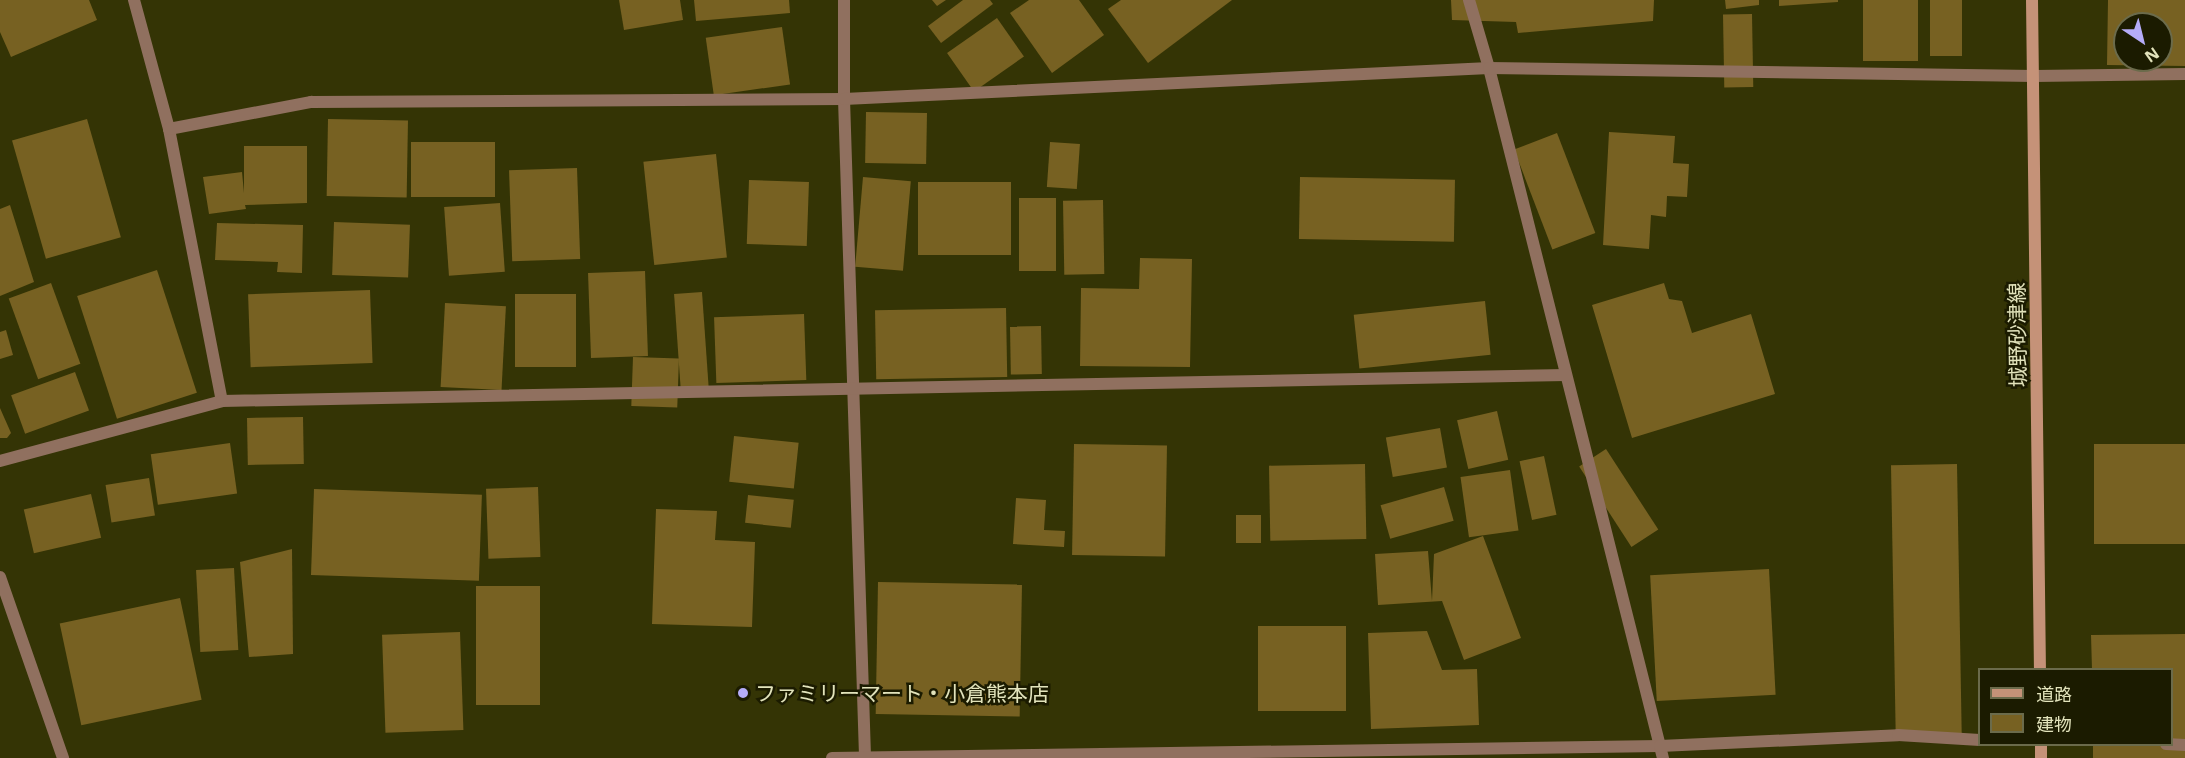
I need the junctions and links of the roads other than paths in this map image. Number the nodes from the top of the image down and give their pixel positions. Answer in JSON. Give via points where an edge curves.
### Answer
{"nodes":[{"id":1,"x":134,"y":0,"type":"edge"},
{"id":2,"x":844,"y":0,"type":"edge"},
{"id":3,"x":1469,"y":0,"type":"edge"},
{"id":4,"x":2032,"y":0,"type":"edge"},
{"id":5,"x":1489,"y":68,"type":"junction"},
{"id":6,"x":2185,"y":74,"type":"edge"},
{"id":7,"x":2034,"y":76,"type":"junction"},
{"id":8,"x":844,"y":99,"type":"junction"},
{"id":9,"x":169,"y":129,"type":"junction"},
{"id":10,"x":1566,"y":375,"type":"junction"},
{"id":11,"x":853,"y":389,"type":"junction"},
{"id":12,"x":222,"y":401,"type":"junction"},
{"id":13,"x":0,"y":461,"type":"edge"},
{"id":14,"x":0,"y":577,"type":"edge"},
{"id":15,"x":2040,"y":668,"type":"edge"},
{"id":16,"x":1978,"y":740,"type":"edge"},
{"id":17,"x":1662,"y":752,"type":"edge"},
{"id":18,"x":63,"y":758,"type":"edge"},
{"id":19,"x":831,"y":758,"type":"edge"},
{"id":20,"x":865,"y":758,"type":"edge"}],
"edges":[{"from":1,"to":9,"type":"street"},
{"from":2,"to":8,"type":"street"},
{"from":3,"to":5,"type":"street"},
{"from":4,"to":7,"type":"main road","name":"城野砂津線"},
{"from":5,"to":7,"type":"street"},
{"from":5,"to":8,"type":"street"},
{"from":5,"to":10,"type":"street"},
{"from":6,"to":7,"type":"street"},
{"from":7,"to":15,"type":"main road","name":"城野砂津線"},
{"from":8,"to":9,"type":"street","via":[[311,102]]},
{"from":8,"to":11,"type":"street"},
{"from":9,"to":12,"type":"street"},
{"from":10,"to":11,"type":"street"},
{"from":10,"to":17,"type":"street"},
{"from":11,"to":12,"type":"street"},
{"from":11,"to":20,"type":"street"},
{"from":12,"to":13,"type":"street"},
{"from":14,"to":18,"type":"street"},
{"from":16,"to":17,"type":"street","via":[[1898,735]]},
{"from":17,"to":20,"type":"street"},
{"from":19,"to":20,"type":"street"}]}
